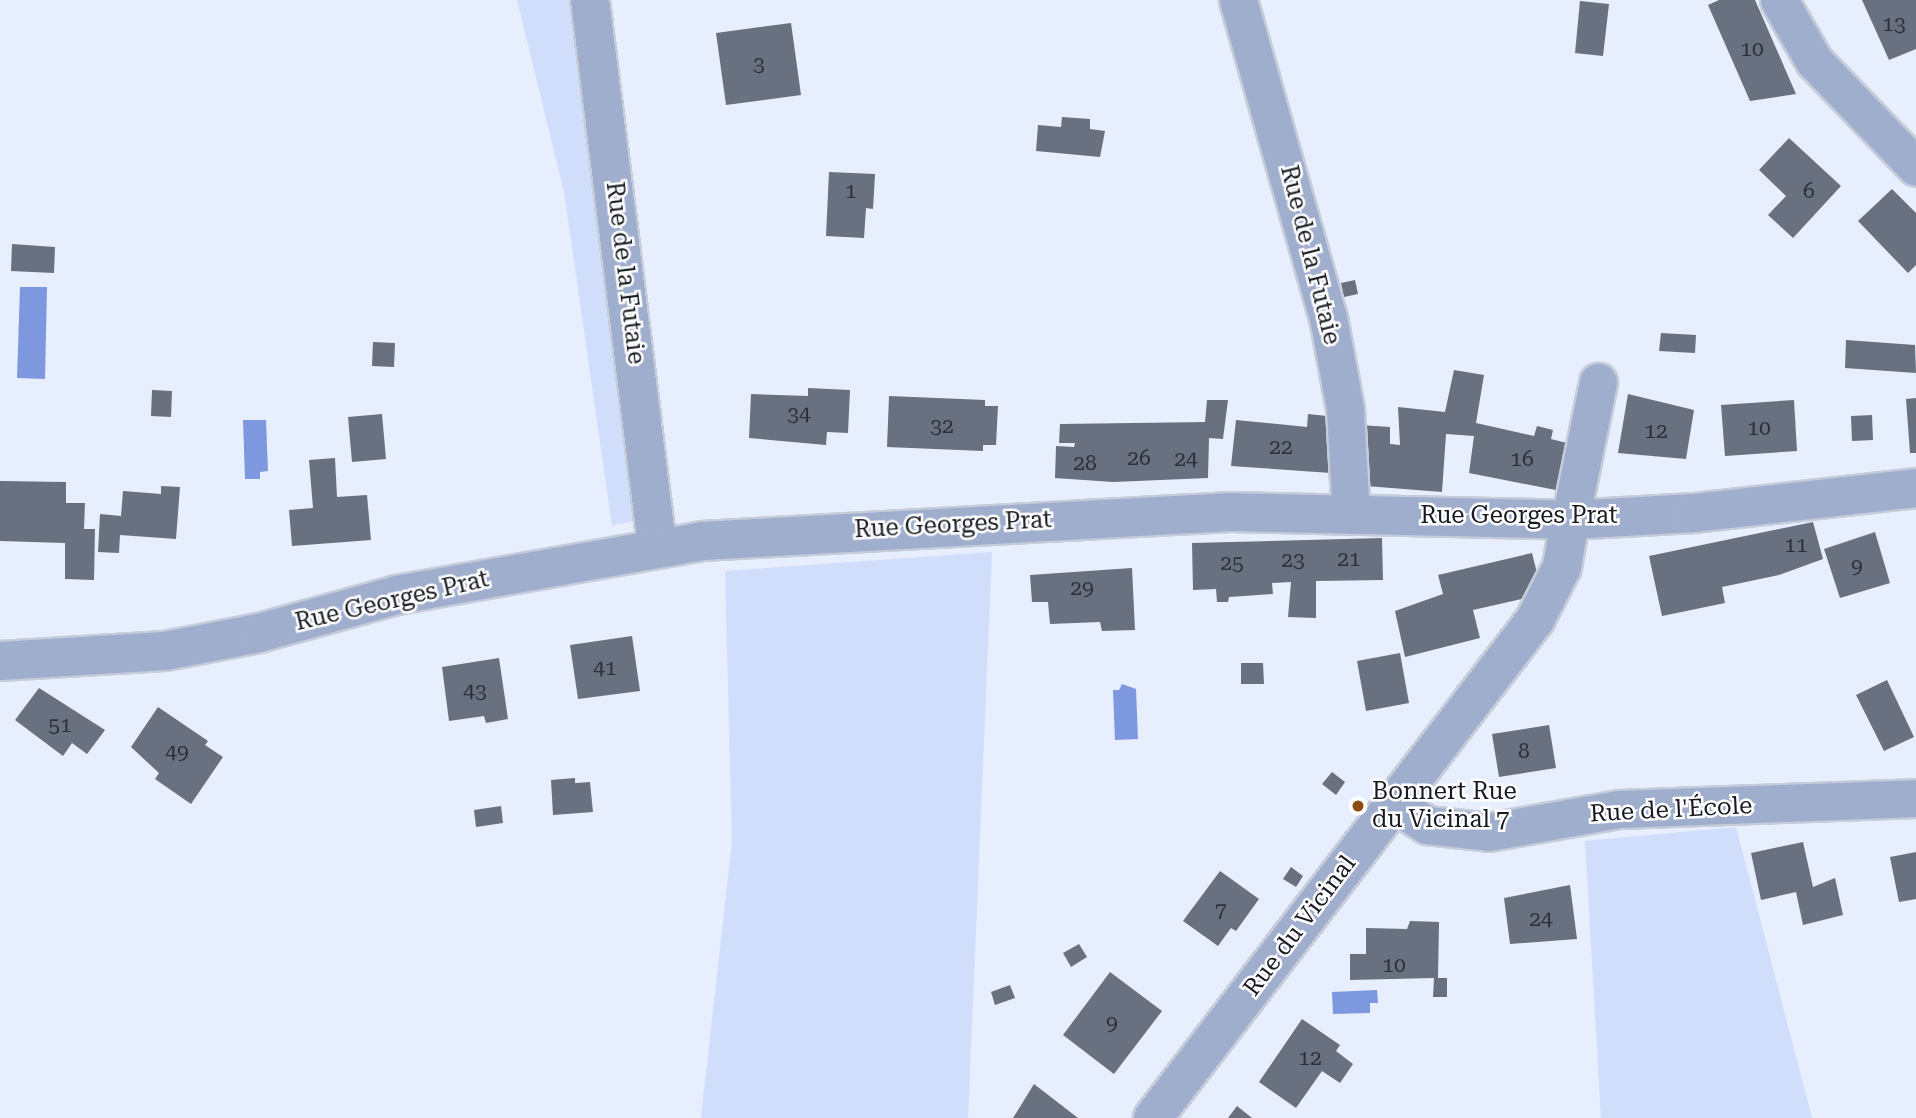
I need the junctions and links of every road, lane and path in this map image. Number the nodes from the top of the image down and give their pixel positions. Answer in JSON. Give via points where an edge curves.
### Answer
{"nodes":[{"id":1,"x":590,"y":0,"type":"edge"},
{"id":2,"x":1238,"y":0,"type":"edge"},
{"id":3,"x":1779,"y":0,"type":"edge"},
{"id":4,"x":1916,"y":167,"type":"edge"},
{"id":5,"x":1598,"y":382,"type":"dead end"},
{"id":6,"x":1916,"y":488,"type":"edge"},
{"id":7,"x":1351,"y":515,"type":"junction"},
{"id":8,"x":1570,"y":520,"type":"junction"},
{"id":9,"x":657,"y":546,"type":"junction"},
{"id":10,"x":0,"y":661,"type":"edge"},
{"id":11,"x":1916,"y":798,"type":"edge"},
{"id":12,"x":1393,"y":803,"type":"junction"},
{"id":13,"x":1153,"y":1118,"type":"edge"}],
"edges":[{"from":1,"to":9,"type":"street","name":"Rue de la Futaie"},
{"from":2,"to":7,"type":"street","name":"Rue de la Futaie","via":[[1328,317],[1345,409]]},
{"from":3,"to":4,"type":"street","via":[[1814,61]]},
{"from":5,"to":8,"type":"street"},
{"from":6,"to":8,"type":"street","name":"Rue Georges Prat","via":[[1694,513]]},
{"from":7,"to":8,"type":"street","name":"Rue Georges Prat"},
{"from":7,"to":9,"type":"street","name":"Rue Georges Prat","via":[[1230,512],[1011,521]]},
{"from":8,"to":12,"type":"street","name":"Rue du Vicinal","via":[[1553,594]]},
{"from":9,"to":10,"type":"street","name":"Rue Georges Prat","via":[[397,595],[259,633],[165,651]]},
{"from":11,"to":12,"type":"street","name":"Rue de l'École","via":[[1619,809],[1489,832],[1427,825]]},
{"from":12,"to":13,"type":"street","name":"Rue du Vicinal"}]}
